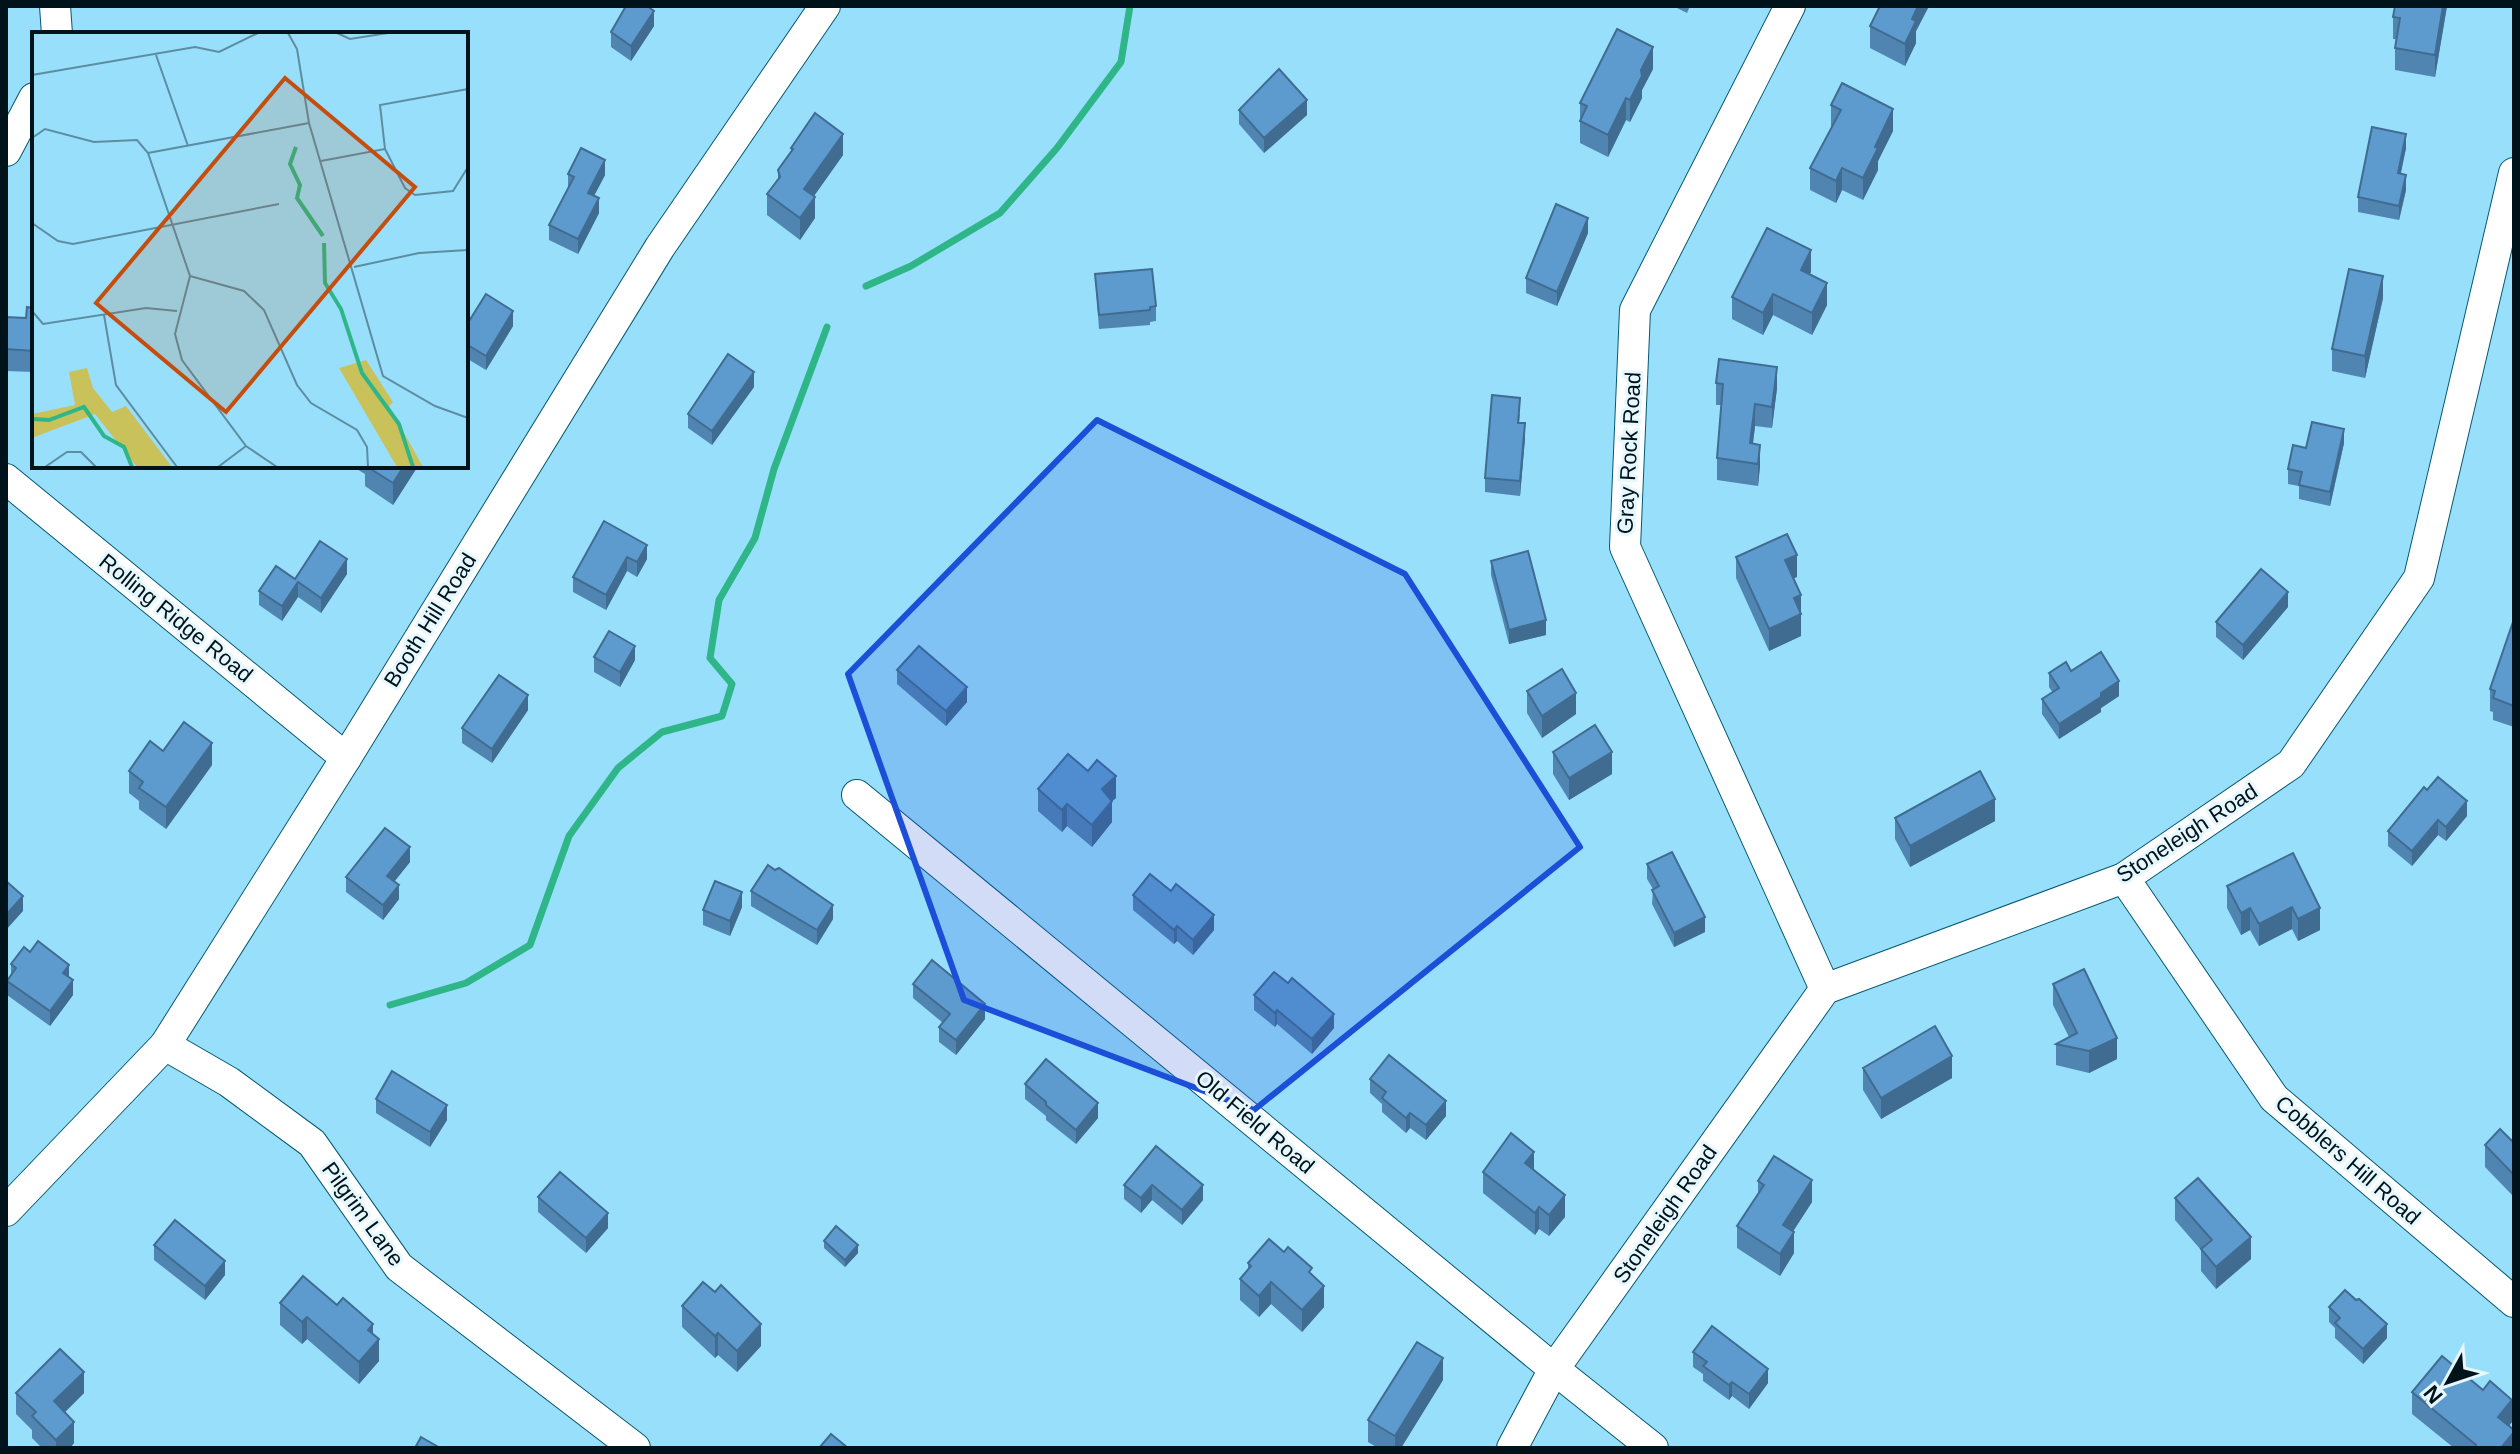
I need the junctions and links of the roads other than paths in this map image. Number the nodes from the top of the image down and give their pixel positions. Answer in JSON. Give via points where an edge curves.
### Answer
{"nodes":[{"id":1,"x":55,"y":6,"type":"edge"},
{"id":2,"x":825,"y":6,"type":"edge"},
{"id":3,"x":1790,"y":6,"type":"edge"},
{"id":4,"x":57,"y":32,"type":"edge"},
{"id":5,"x":32,"y":102,"type":"edge"},
{"id":6,"x":6,"y":151,"type":"edge"},
{"id":7,"x":2514,"y":173,"type":"edge"},
{"id":8,"x":6,"y":479,"type":"edge"},
{"id":9,"x":346,"y":758,"type":"junction"},
{"id":10,"x":857,"y":795,"type":"dead end"},
{"id":11,"x":2124,"y":878,"type":"junction"},
{"id":12,"x":1825,"y":989,"type":"junction"},
{"id":13,"x":165,"y":1045,"type":"junction"},
{"id":14,"x":6,"y":1211,"type":"edge"},
{"id":15,"x":2514,"y":1302,"type":"edge"},
{"id":16,"x":1554,"y":1369,"type":"junction"},
{"id":17,"x":635,"y":1448,"type":"edge"},
{"id":18,"x":1512,"y":1448,"type":"edge"},
{"id":19,"x":1653,"y":1448,"type":"edge"}],
"edges":[{"from":1,"to":4,"type":"street"},
{"from":2,"to":9,"type":"street","name":"Booth Hill Road","via":[[660,247]]},
{"from":3,"to":12,"type":"street","name":"Gray Rock Road","via":[[1635,310],[1625,547]]},
{"from":5,"to":6,"type":"street"},
{"from":7,"to":11,"type":"street","name":"Stoneleigh Road","via":[[2419,578],[2291,764]]},
{"from":8,"to":9,"type":"street","name":"Rolling Ridge Road"},
{"from":9,"to":13,"type":"street","name":"Booth Hill Road"},
{"from":10,"to":16,"type":"street","name":"Old Field Road"},
{"from":11,"to":12,"type":"street","name":"Stoneleigh Road"},
{"from":11,"to":15,"type":"street","name":"Cobblers Hill Road","via":[[2274,1098]]},
{"from":12,"to":16,"type":"street","name":"Stoneleigh Road"},
{"from":13,"to":14,"type":"street","name":"Booth Hill Road"},
{"from":13,"to":17,"type":"street","name":"Pilgrim Lane","via":[[229,1082],[312,1143],[399,1267]]},
{"from":16,"to":18,"type":"street","name":"Stoneleigh Road"},
{"from":16,"to":19,"type":"street","name":"Old Field Road"}]}
